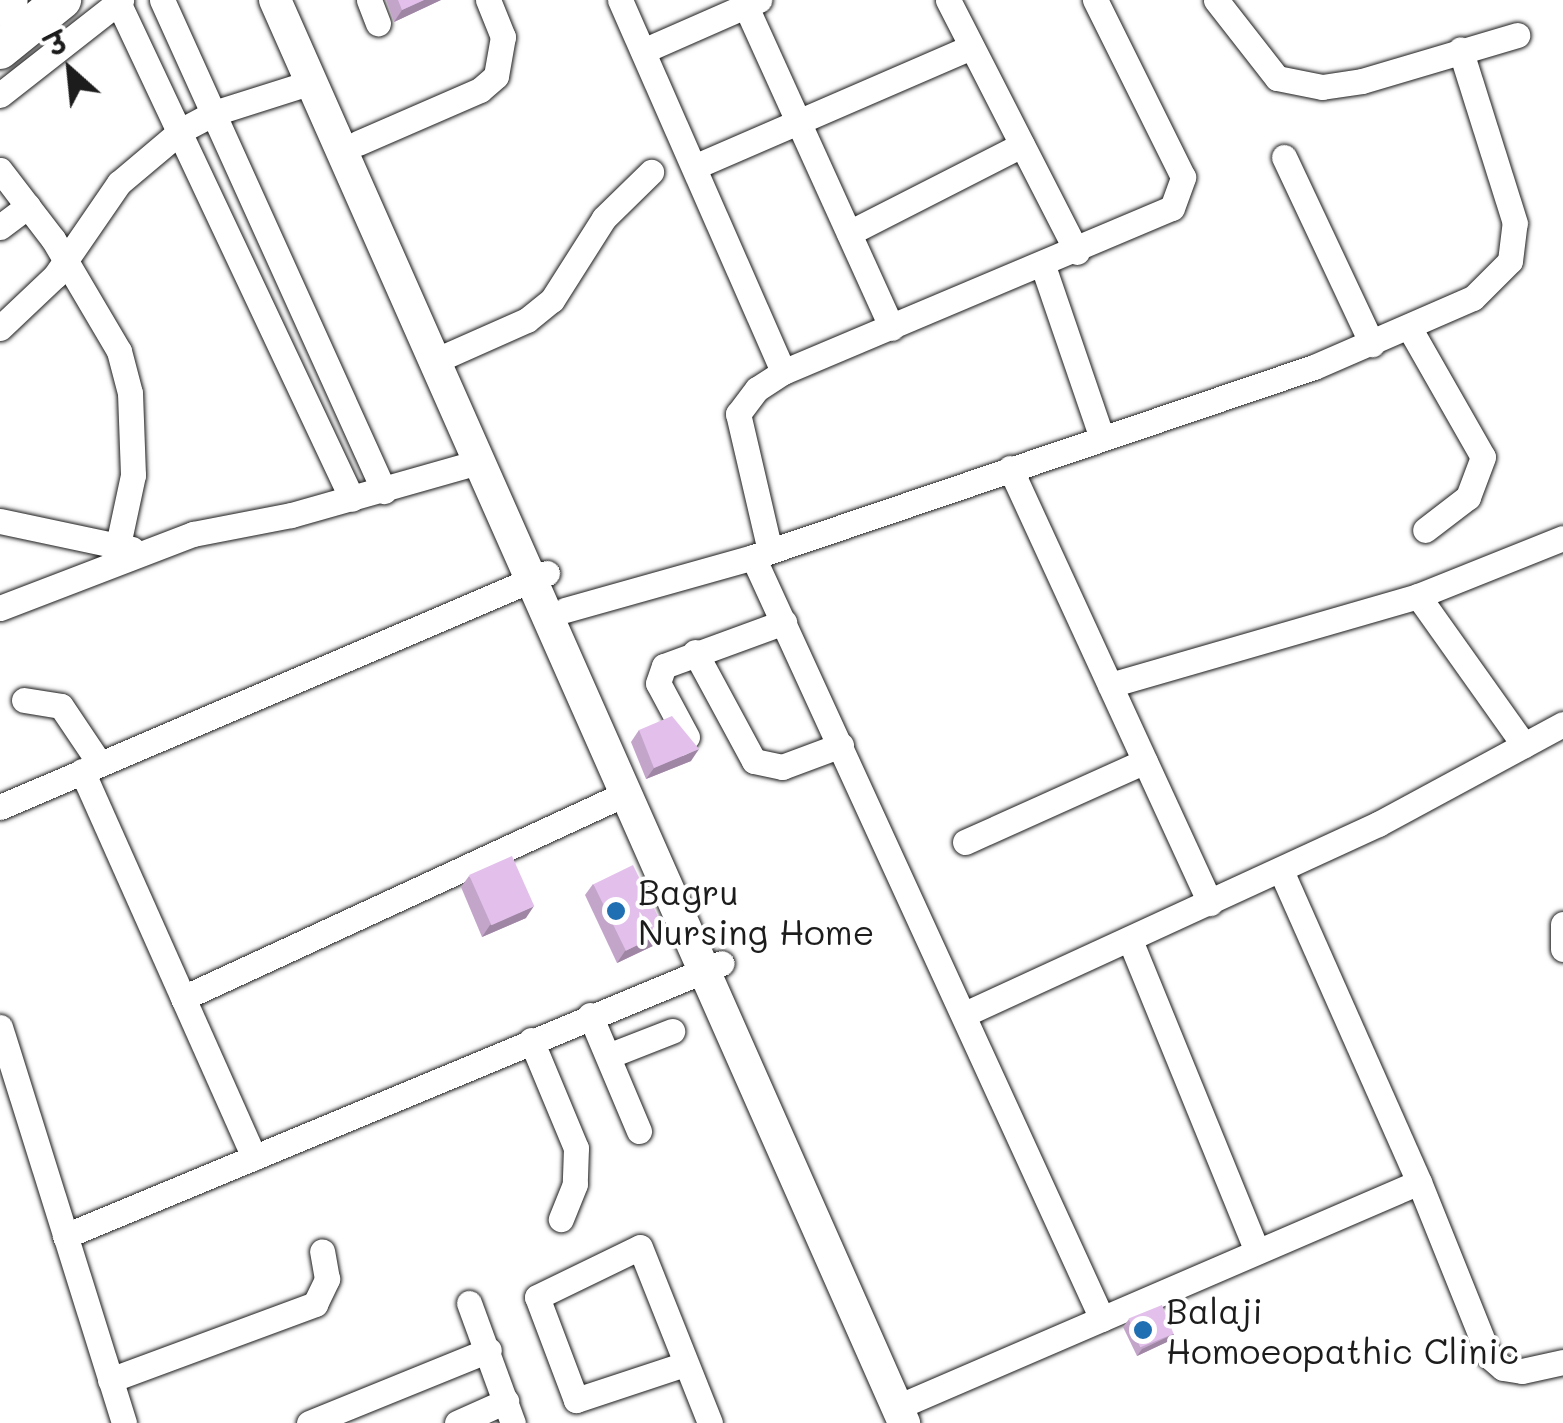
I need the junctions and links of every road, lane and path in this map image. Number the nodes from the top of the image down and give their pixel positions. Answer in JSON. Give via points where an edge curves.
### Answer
{"nodes":[{"id":1,"x":9,"y":0,"type":"edge"},
{"id":2,"x":62,"y":0,"type":"edge"},
{"id":3,"x":162,"y":0,"type":"edge"},
{"id":4,"x":275,"y":0,"type":"edge"},
{"id":5,"x":292,"y":0,"type":"edge"},
{"id":6,"x":488,"y":0,"type":"edge"},
{"id":7,"x":620,"y":0,"type":"edge"},
{"id":8,"x":1095,"y":0,"type":"edge"},
{"id":9,"x":1216,"y":0,"type":"edge"},
{"id":10,"x":119,"y":1,"type":"edge"},
{"id":11,"x":749,"y":2,"type":"edge"},
{"id":12,"x":954,"y":2,"type":"edge"},
{"id":13,"x":0,"y":7,"type":"edge"},
{"id":14,"x":1517,"y":35,"type":"dead end"},
{"id":15,"x":180,"y":38,"type":"junction"},
{"id":16,"x":971,"y":47,"type":"junction"},
{"id":17,"x":0,"y":50,"type":"edge"},
{"id":18,"x":1460,"y":50,"type":"junction"},
{"id":19,"x":643,"y":52,"type":"junction"},
{"id":20,"x":146,"y":58,"type":"junction"},
{"id":21,"x":312,"y":82,"type":"junction"},
{"id":22,"x":0,"y":96,"type":"edge"},
{"id":23,"x":214,"y":113,"type":"junction"},
{"id":24,"x":798,"y":120,"type":"junction"},
{"id":25,"x":182,"y":130,"type":"junction"},
{"id":26,"x":358,"y":143,"type":"junction"},
{"id":27,"x":1022,"y":145,"type":"junction"},
{"id":28,"x":1284,"y":157,"type":"dead end"},
{"id":29,"x":694,"y":167,"type":"junction"},
{"id":30,"x":0,"y":170,"type":"edge"},
{"id":31,"x":651,"y":172,"type":"dead end"},
{"id":32,"x":28,"y":206,"type":"junction"},
{"id":33,"x":264,"y":226,"type":"junction"},
{"id":34,"x":0,"y":227,"type":"edge"},
{"id":35,"x":849,"y":233,"type":"junction"},
{"id":36,"x":234,"y":242,"type":"junction"},
{"id":37,"x":1077,"y":252,"type":"junction"},
{"id":38,"x":67,"y":260,"type":"junction"},
{"id":39,"x":1043,"y":266,"type":"junction"},
{"id":40,"x":304,"y":312,"type":"junction"},
{"id":41,"x":272,"y":326,"type":"junction"},
{"id":42,"x":0,"y":328,"type":"edge"},
{"id":43,"x":892,"y":328,"type":"junction"},
{"id":44,"x":1410,"y":329,"type":"junction"},
{"id":45,"x":1372,"y":344,"type":"junction"},
{"id":46,"x":448,"y":355,"type":"junction"},
{"id":47,"x":783,"y":372,"type":"junction"},
{"id":48,"x":347,"y":409,"type":"junction"},
{"id":49,"x":317,"y":423,"type":"junction"},
{"id":50,"x":1102,"y":438,"type":"junction"},
{"id":51,"x":478,"y":462,"type":"junction"},
{"id":52,"x":1010,"y":468,"type":"junction"},
{"id":53,"x":384,"y":492,"type":"junction"},
{"id":54,"x":352,"y":498,"type":"junction"},
{"id":55,"x":0,"y":522,"type":"edge"},
{"id":56,"x":1426,"y":530,"type":"dead end"},
{"id":57,"x":1563,"y":538,"type":"edge"},
{"id":58,"x":129,"y":548,"type":"junction"},
{"id":59,"x":762,"y":554,"type":"junction"},
{"id":60,"x":540,"y":576,"type":"junction"},
{"id":61,"x":1418,"y":596,"type":"junction"},
{"id":62,"x":0,"y":608,"type":"edge"},
{"id":63,"x":565,"y":610,"type":"junction"},
{"id":64,"x":784,"y":622,"type":"junction"},
{"id":65,"x":695,"y":652,"type":"junction"},
{"id":66,"x":1110,"y":685,"type":"junction"},
{"id":67,"x":24,"y":700,"type":"dead end"},
{"id":68,"x":1563,"y":724,"type":"edge"},
{"id":69,"x":687,"y":737,"type":"edge"},
{"id":70,"x":842,"y":745,"type":"junction"},
{"id":71,"x":1524,"y":745,"type":"junction"},
{"id":72,"x":1145,"y":761,"type":"junction"},
{"id":73,"x":91,"y":767,"type":"junction"},
{"id":74,"x":628,"y":792,"type":"junction"},
{"id":75,"x":0,"y":806,"type":"edge"},
{"id":76,"x":965,"y":842,"type":"dead end"},
{"id":77,"x":1280,"y":870,"type":"junction"},
{"id":78,"x":1210,"y":903,"type":"junction"},
{"id":79,"x":1563,"y":924,"type":"edge"},
{"id":80,"x":1130,"y":940,"type":"junction"},
{"id":81,"x":1563,"y":949,"type":"edge"},
{"id":82,"x":716,"y":966,"type":"junction"},
{"id":83,"x":183,"y":998,"type":"junction"},
{"id":84,"x":965,"y":1014,"type":"junction"},
{"id":85,"x":590,"y":1015,"type":"junction"},
{"id":86,"x":0,"y":1027,"type":"edge"},
{"id":87,"x":672,"y":1030,"type":"dead end"},
{"id":88,"x":532,"y":1040,"type":"junction"},
{"id":89,"x":608,"y":1056,"type":"junction"},
{"id":90,"x":639,"y":1131,"type":"dead end"},
{"id":91,"x":254,"y":1157,"type":"junction"},
{"id":92,"x":1419,"y":1182,"type":"junction"},
{"id":93,"x":562,"y":1219,"type":"dead end"},
{"id":94,"x":65,"y":1236,"type":"junction"},
{"id":95,"x":322,"y":1251,"type":"dead end"},
{"id":96,"x":1258,"y":1252,"type":"junction"},
{"id":97,"x":468,"y":1303,"type":"dead end"},
{"id":98,"x":1102,"y":1318,"type":"junction"},
{"id":99,"x":488,"y":1350,"type":"junction"},
{"id":100,"x":1563,"y":1362,"type":"edge"},
{"id":101,"x":685,"y":1364,"type":"junction"},
{"id":102,"x":110,"y":1380,"type":"junction"},
{"id":103,"x":510,"y":1412,"type":"edge"},
{"id":104,"x":911,"y":1416,"type":"edge"},
{"id":105,"x":124,"y":1423,"type":"edge"},
{"id":106,"x":308,"y":1423,"type":"edge"},
{"id":107,"x":457,"y":1423,"type":"edge"},
{"id":108,"x":710,"y":1423,"type":"edge"}],
"edges":[{"from":1,"to":13,"type":"highway"},
{"from":2,"to":17,"type":"highway"},
{"from":3,"to":15,"type":"street"},
{"from":4,"to":21,"type":"main road"},
{"from":5,"to":26,"type":"main road"},
{"from":6,"to":26,"type":"street","via":[[503,37],[496,76],[480,90]]},
{"from":7,"to":19,"type":"street"},
{"from":8,"to":37,"type":"street","via":[[1183,177],[1183,193],[1172,208]]},
{"from":9,"to":18,"type":"street","via":[[1254,57],[1277,78],[1296,84],[1362,81]]},
{"from":10,"to":20,"type":"street"},
{"from":10,"to":22,"type":"street"},
{"from":11,"to":19,"type":"street"},
{"from":11,"to":24,"type":"street"},
{"from":12,"to":16,"type":"street"},
{"from":14,"to":18,"type":"street"},
{"from":15,"to":20,"type":"street"},
{"from":15,"to":23,"type":"street"},
{"from":16,"to":24,"type":"street"},
{"from":16,"to":27,"type":"street"},
{"from":18,"to":44,"type":"street","via":[[1515,223],[1516,247],[1473,298]]},
{"from":19,"to":29,"type":"street"},
{"from":20,"to":25,"type":"street"},
{"from":21,"to":23,"type":"street"},
{"from":21,"to":51,"type":"main road"},
{"from":23,"to":25,"type":"street"},
{"from":23,"to":33,"type":"street"},
{"from":24,"to":29,"type":"street"},
{"from":24,"to":35,"type":"street"},
{"from":25,"to":36,"type":"street"},
{"from":25,"to":38,"type":"street","via":[[119,182]]},
{"from":26,"to":46,"type":"main road"},
{"from":27,"to":35,"type":"street"},
{"from":27,"to":37,"type":"street"},
{"from":28,"to":45,"type":"street"},
{"from":29,"to":47,"type":"street"},
{"from":30,"to":32,"type":"street"},
{"from":31,"to":46,"type":"street","via":[[604,218],[552,300],[527,320]]},
{"from":32,"to":34,"type":"street"},
{"from":32,"to":38,"type":"street"},
{"from":33,"to":36,"type":"street"},
{"from":33,"to":40,"type":"street"},
{"from":35,"to":43,"type":"street"},
{"from":36,"to":41,"type":"street"},
{"from":37,"to":39,"type":"street"},
{"from":38,"to":42,"type":"street"},
{"from":38,"to":58,"type":"street","via":[[119,350],[130,393]]},
{"from":39,"to":43,"type":"street"},
{"from":39,"to":50,"type":"street"},
{"from":40,"to":41,"type":"street"},
{"from":40,"to":48,"type":"street"},
{"from":41,"to":49,"type":"street"},
{"from":43,"to":47,"type":"street"},
{"from":44,"to":45,"type":"street"},
{"from":44,"to":56,"type":"street","via":[[1483,457],[1468,497]]},
{"from":45,"to":50,"type":"street"},
{"from":46,"to":60,"type":"main road"},
{"from":47,"to":59,"type":"street","via":[[757,388],[738,414]]},
{"from":48,"to":49,"type":"street"},
{"from":48,"to":53,"type":"street"},
{"from":49,"to":54,"type":"street"},
{"from":50,"to":52,"type":"street"},
{"from":51,"to":53,"type":"street"},
{"from":51,"to":60,"type":"main road"},
{"from":52,"to":59,"type":"street"},
{"from":52,"to":66,"type":"street"},
{"from":53,"to":54,"type":"street"},
{"from":54,"to":58,"type":"street"},
{"from":55,"to":58,"type":"street"},
{"from":57,"to":61,"type":"street"},
{"from":58,"to":62,"type":"street"},
{"from":59,"to":63,"type":"street"},
{"from":59,"to":64,"type":"street"},
{"from":60,"to":63,"type":"main road"},
{"from":60,"to":73,"type":"street"},
{"from":60,"to":74,"type":"main road"},
{"from":61,"to":66,"type":"street"},
{"from":61,"to":71,"type":"street"},
{"from":63,"to":82,"type":"main road"},
{"from":64,"to":65,"type":"street"},
{"from":64,"to":70,"type":"street"},
{"from":65,"to":69,"type":"street","via":[[658,674]]},
{"from":65,"to":70,"type":"street","via":[[754,762],[782,767]]},
{"from":66,"to":72,"type":"street"},
{"from":67,"to":73,"type":"street","via":[[60,706],[75,718]]},
{"from":68,"to":71,"type":"street"},
{"from":70,"to":84,"type":"street"},
{"from":71,"to":77,"type":"street"},
{"from":72,"to":76,"type":"street"},
{"from":72,"to":78,"type":"street"},
{"from":73,"to":75,"type":"street"},
{"from":73,"to":83,"type":"street"},
{"from":74,"to":82,"type":"main road"},
{"from":74,"to":83,"type":"street"},
{"from":77,"to":78,"type":"street"},
{"from":77,"to":92,"type":"street"},
{"from":78,"to":80,"type":"street"},
{"from":79,"to":81,"type":"street"},
{"from":80,"to":84,"type":"street"},
{"from":80,"to":96,"type":"street"},
{"from":82,"to":85,"type":"street"},
{"from":82,"to":104,"type":"main road"},
{"from":83,"to":91,"type":"street"},
{"from":84,"to":98,"type":"street"},
{"from":85,"to":88,"type":"street"},
{"from":85,"to":89,"type":"street"},
{"from":86,"to":94,"type":"street"},
{"from":87,"to":89,"type":"street"},
{"from":88,"to":91,"type":"street"},
{"from":88,"to":93,"type":"street","via":[[576,1148],[575,1184]]},
{"from":89,"to":90,"type":"street"},
{"from":91,"to":94,"type":"street"},
{"from":92,"to":96,"type":"street"},
{"from":92,"to":100,"type":"street","via":[[1489,1356],[1503,1368],[1522,1371]]},
{"from":94,"to":102,"type":"street"},
{"from":95,"to":102,"type":"street","via":[[327,1280],[315,1304]]},
{"from":96,"to":98,"type":"street"},
{"from":97,"to":99,"type":"street"},
{"from":98,"to":104,"type":"street"},
{"from":99,"to":103,"type":"street"},
{"from":99,"to":106,"type":"street"},
{"from":101,"to":101,"type":"street","via":[[576,1400],[537,1297],[640,1247]]},
{"from":101,"to":108,"type":"street"},
{"from":102,"to":105,"type":"street"},
{"from":103,"to":107,"type":"street"}]}
